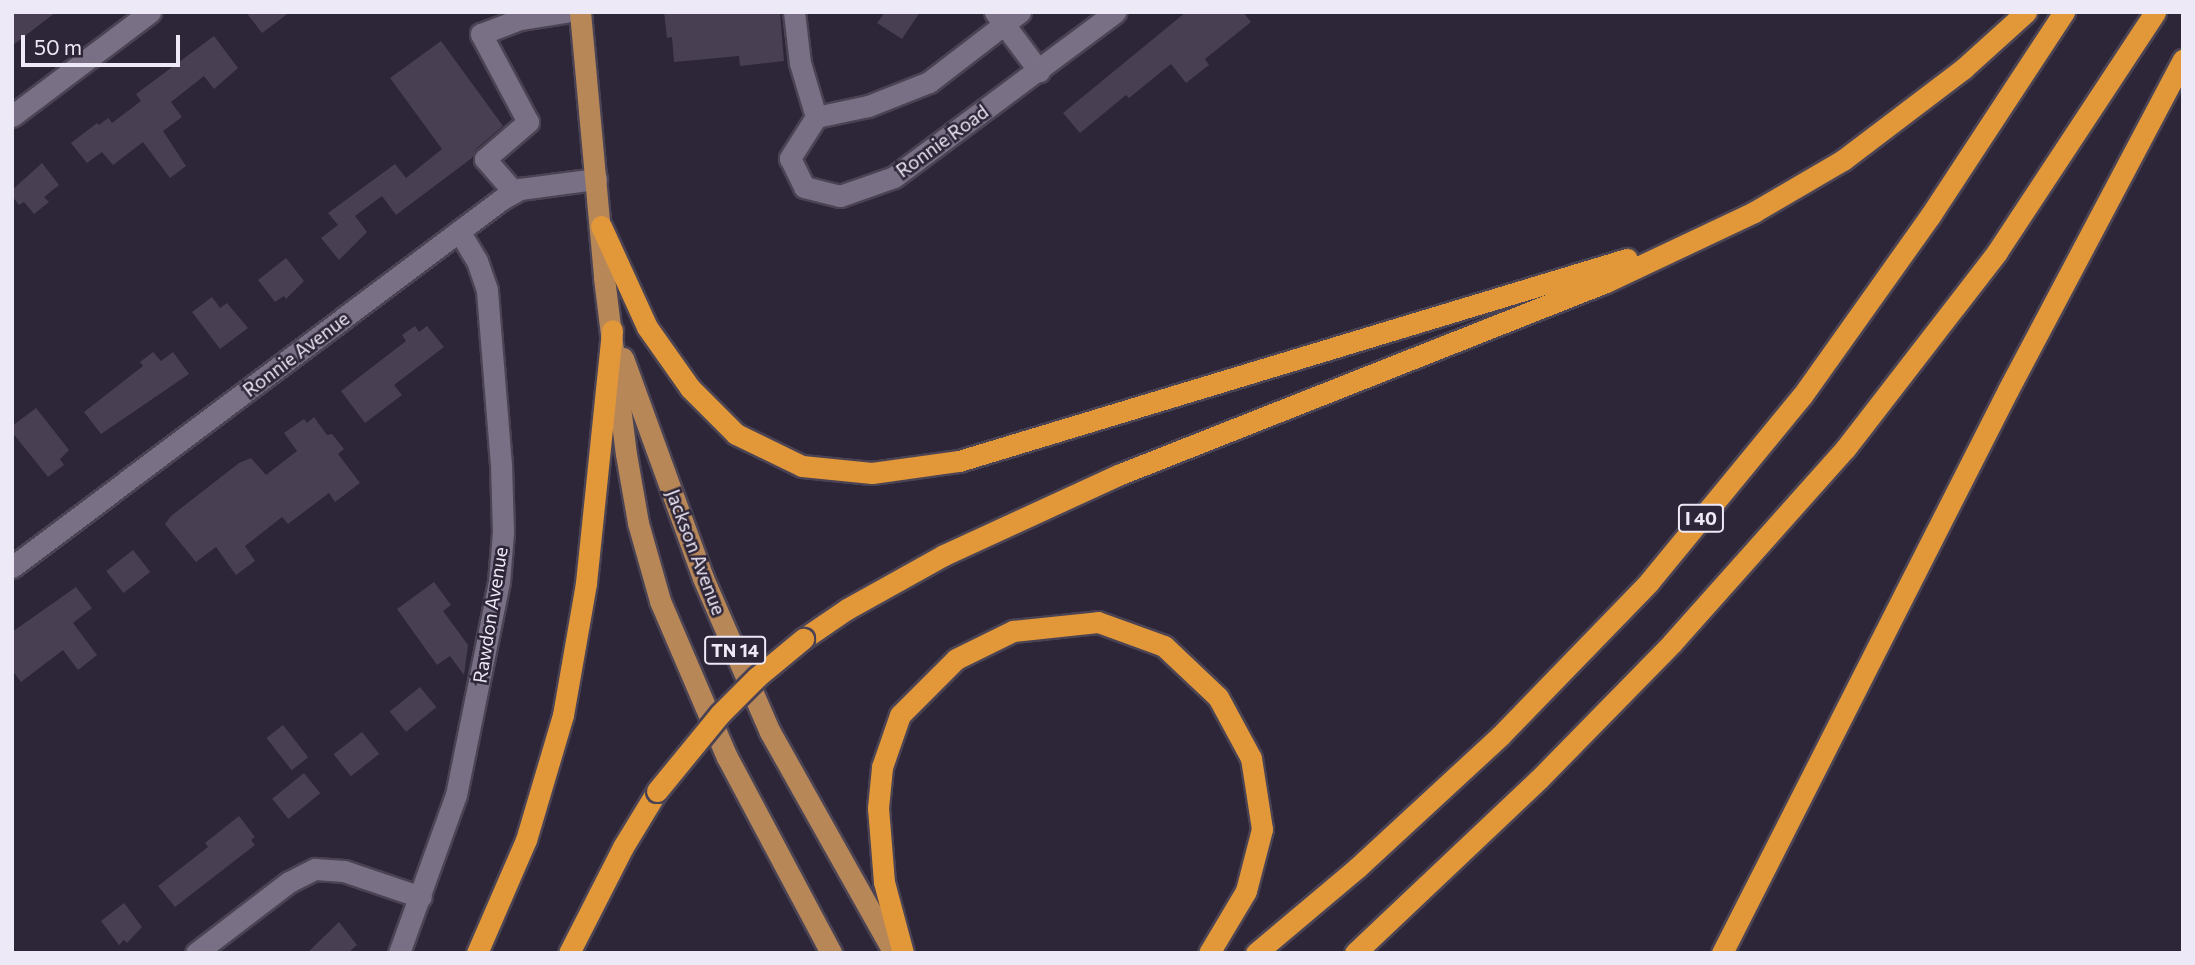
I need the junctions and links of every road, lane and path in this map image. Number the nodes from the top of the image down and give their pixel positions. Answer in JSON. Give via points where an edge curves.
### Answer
{"nodes":[{"id":1,"x":150,"y":12,"type":"edge"},
{"id":2,"x":565,"y":12,"type":"edge"},
{"id":3,"x":580,"y":12,"type":"edge"},
{"id":4,"x":794,"y":12,"type":"edge"},
{"id":5,"x":1115,"y":12,"type":"edge"},
{"id":6,"x":2026,"y":12,"type":"edge"},
{"id":7,"x":2064,"y":12,"type":"edge"},
{"id":8,"x":2155,"y":12,"type":"edge"},
{"id":9,"x":1006,"y":17,"type":"edge"},
{"id":10,"x":2183,"y":60,"type":"edge"},
{"id":11,"x":1039,"y":71,"type":"junction"},
{"id":12,"x":12,"y":116,"type":"edge"},
{"id":13,"x":816,"y":117,"type":"junction"},
{"id":14,"x":596,"y":178,"type":"junction"},
{"id":15,"x":514,"y":192,"type":"junction"},
{"id":16,"x":1754,"y":212,"type":"junction"},
{"id":17,"x":601,"y":226,"type":"junction"},
{"id":18,"x":460,"y":231,"type":"junction"},
{"id":19,"x":612,"y":330,"type":"junction"},
{"id":20,"x":12,"y":567,"type":"edge"},
{"id":21,"x":421,"y":897,"type":"junction"},
{"id":22,"x":196,"y":953,"type":"edge"},
{"id":23,"x":399,"y":953,"type":"edge"},
{"id":24,"x":477,"y":953,"type":"edge"},
{"id":25,"x":569,"y":953,"type":"edge"},
{"id":26,"x":831,"y":953,"type":"edge"},
{"id":27,"x":894,"y":953,"type":"edge"},
{"id":28,"x":903,"y":953,"type":"edge"},
{"id":29,"x":1209,"y":953,"type":"edge"},
{"id":30,"x":1256,"y":953,"type":"edge"},
{"id":31,"x":1355,"y":953,"type":"edge"},
{"id":32,"x":1722,"y":953,"type":"edge"}],
"edges":[{"from":1,"to":12,"type":"street"},
{"from":2,"to":15,"type":"street","via":[[520,19],[481,34],[528,122],[485,159]]},
{"from":3,"to":14,"type":"main road","name":"Jackson Avenue","number":"TN 14"},
{"from":4,"to":13,"type":"street","via":[[800,63]]},
{"from":5,"to":11,"type":"street","name":"Ronnie Road"},
{"from":6,"to":16,"type":"highway","via":[[1963,69],[1843,160]]},
{"from":7,"to":30,"type":"highway","number":"I 40","via":[[1930,216],[1802,396],[1648,582],[1500,736],[1357,868]]},
{"from":8,"to":31,"type":"highway","via":[[1997,252],[1845,449],[1672,643],[1539,779]]},
{"from":9,"to":11,"type":"street"},
{"from":9,"to":13,"type":"street","via":[[929,82],[868,106]]},
{"from":10,"to":32,"type":"highway","via":[[2008,390]]},
{"from":11,"to":13,"type":"street","name":"Ronnie Road","via":[[894,177],[840,196],[804,187],[790,158]]},
{"from":14,"to":15,"type":"street","name":"Ronnie Avenue"},
{"from":14,"to":17,"type":"main road","name":"Jackson Avenue","number":"TN 14"},
{"from":15,"to":18,"type":"street","name":"Ronnie Avenue"},
{"from":16,"to":17,"type":"highway","via":[[1597,270],[972,457],[872,473],[802,466],[736,434],[690,388],[647,327]]},
{"from":16,"to":25,"type":"highway","bridge":true,"via":[[1606,282],[1118,475],[944,555],[848,609],[803,639],[720,714],[657,791],[622,847]]},
{"from":17,"to":19,"type":"main road","name":"Jackson Avenue","number":"TN 14"},
{"from":18,"to":20,"type":"street","name":"Ronnie Avenue"},
{"from":18,"to":21,"type":"street","name":"Rawdon Avenue","via":[[487,290],[503,532],[489,642],[456,794]]},
{"from":19,"to":24,"type":"highway","via":[[586,583],[563,715],[526,840]]},
{"from":19,"to":26,"type":"main road","name":"Jackson Avenue","number":"TN 14","via":[[638,523],[660,601],[727,757]]},
{"from":19,"to":27,"type":"main road","name":"Jackson Avenue","number":"TN 14","via":[[703,578],[770,732]]},
{"from":21,"to":22,"type":"street","via":[[344,871],[316,869],[289,882]]},
{"from":21,"to":23,"type":"street","name":"Rawdon Avenue"},
{"from":28,"to":29,"type":"highway","via":[[884,882],[878,808],[882,767],[900,715],[956,659],[1013,631],[1098,622],[1164,646],[1218,697],[1251,758],[1262,829],[1247,891]]}]}
